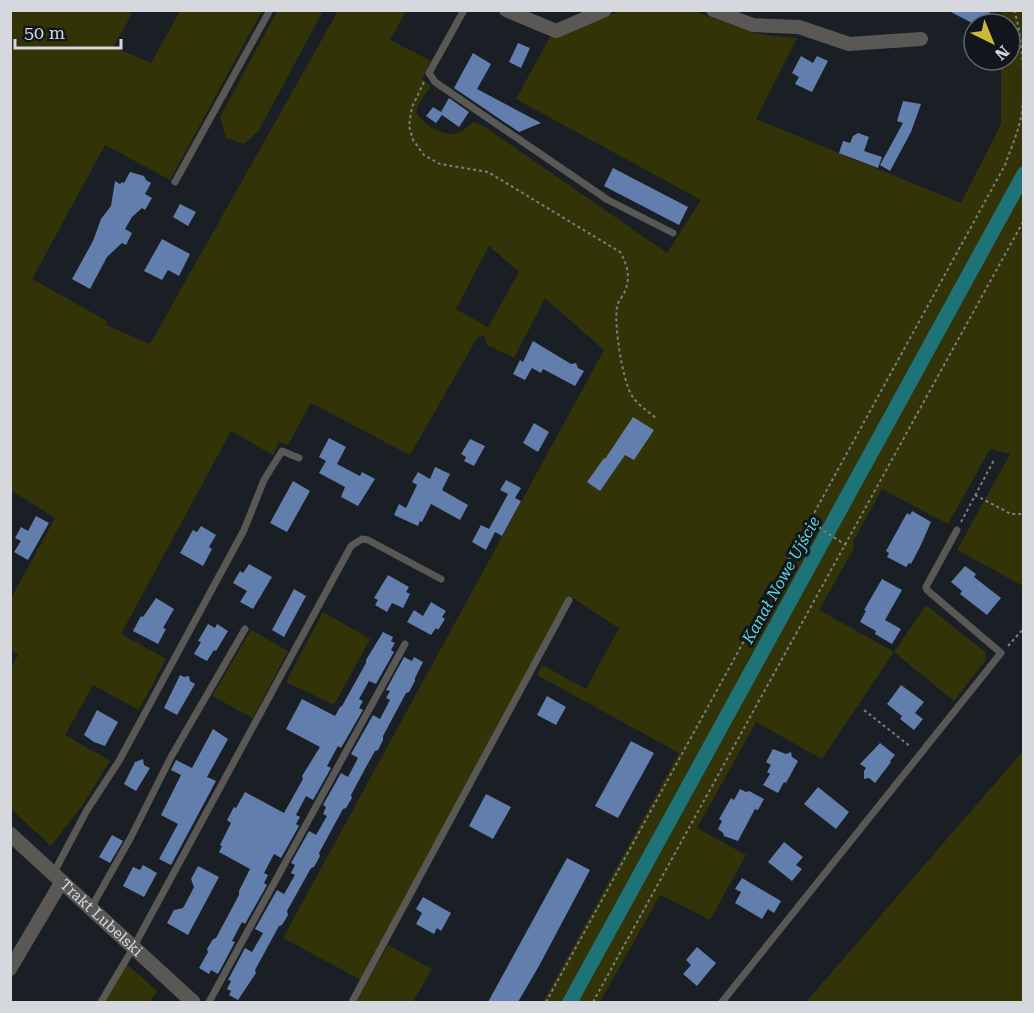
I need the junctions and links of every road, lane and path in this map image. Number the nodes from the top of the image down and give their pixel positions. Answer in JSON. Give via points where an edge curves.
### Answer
{"nodes":[{"id":1,"x":270,"y":10,"type":"edge"},
{"id":2,"x":464,"y":10,"type":"edge"},
{"id":3,"x":506,"y":10,"type":"edge"},
{"id":4,"x":605,"y":10,"type":"edge"},
{"id":5,"x":713,"y":10,"type":"edge"},
{"id":6,"x":1014,"y":10,"type":"edge"},
{"id":7,"x":921,"y":39,"type":"dead end"},
{"id":8,"x":429,"y":73,"type":"junction"},
{"id":9,"x":175,"y":182,"type":"dead end"},
{"id":10,"x":1023,"y":220,"type":"edge"},
{"id":11,"x":673,"y":233,"type":"dead end"},
{"id":12,"x":657,"y":419,"type":"dead end"},
{"id":13,"x":299,"y":458,"type":"dead end"},
{"id":14,"x":994,"y":460,"type":"dead end"},
{"id":15,"x":975,"y":495,"type":"junction"},
{"id":16,"x":1023,"y":514,"type":"edge"},
{"id":17,"x":810,"y":519,"type":"junction"},
{"id":18,"x":957,"y":530,"type":"joint"},
{"id":19,"x":846,"y":545,"type":"junction"},
{"id":20,"x":441,"y":579,"type":"dead end"},
{"id":21,"x":569,"y":600,"type":"dead end"},
{"id":22,"x":1023,"y":628,"type":"edge"},
{"id":23,"x":245,"y":629,"type":"dead end"},
{"id":24,"x":405,"y":644,"type":"dead end"},
{"id":25,"x":1001,"y":653,"type":"junction"},
{"id":26,"x":864,"y":710,"type":"dead end"},
{"id":27,"x":920,"y":754,"type":"junction"},
{"id":28,"x":10,"y":834,"type":"edge"},
{"id":29,"x":57,"y":878,"type":"junction"},
{"id":30,"x":91,"y":909,"type":"junction"},
{"id":31,"x":133,"y":948,"type":"junction"},
{"id":32,"x":10,"y":969,"type":"edge"},
{"id":33,"x":101,"y":1002,"type":"edge"},
{"id":34,"x":193,"y":1002,"type":"edge"},
{"id":35,"x":209,"y":1002,"type":"edge"},
{"id":36,"x":352,"y":1002,"type":"edge"},
{"id":37,"x":546,"y":1002,"type":"edge"},
{"id":38,"x":593,"y":1002,"type":"edge"},
{"id":39,"x":722,"y":1002,"type":"edge"}],
"edges":[{"from":1,"to":9,"type":"lane"},
{"from":2,"to":8,"type":"lane"},
{"from":3,"to":4,"type":"street","via":[[556,31]]},
{"from":5,"to":7,"type":"street","via":[[753,25],[799,27],[849,44]]},
{"from":6,"to":17,"type":"path","via":[[1019,23],[1022,111],[1005,165]]},
{"from":8,"to":11,"type":"lane","via":[[435,82],[608,200]]},
{"from":8,"to":12,"type":"path","via":[[412,107],[409,126],[424,155],[440,164],[488,172],[620,252],[629,276],[616,315],[621,360],[630,393]]},
{"from":10,"to":19,"type":"path"},
{"from":13,"to":29,"type":"lane","via":[[282,451],[264,480],[244,530],[119,761],[87,810]]},
{"from":14,"to":15,"type":"path"},
{"from":15,"to":16,"type":"path","via":[[1011,514]]},
{"from":15,"to":18,"type":"path"},
{"from":17,"to":19,"type":"path"},
{"from":17,"to":37,"type":"path"},
{"from":18,"to":25,"type":"lane","via":[[927,590]]},
{"from":19,"to":38,"type":"path"},
{"from":20,"to":31,"type":"lane","via":[[368,540],[351,546]]},
{"from":21,"to":36,"type":"lane"},
{"from":22,"to":25,"type":"path"},
{"from":23,"to":30,"type":"lane"},
{"from":24,"to":35,"type":"lane"},
{"from":25,"to":27,"type":"lane"},
{"from":26,"to":27,"type":"path"},
{"from":27,"to":39,"type":"lane"},
{"from":28,"to":29,"type":"street","name":"Trakt Lubelski"},
{"from":29,"to":30,"type":"street","name":"Trakt Lubelski"},
{"from":29,"to":32,"type":"street"},
{"from":30,"to":31,"type":"street","name":"Trakt Lubelski"},
{"from":31,"to":33,"type":"lane"},
{"from":31,"to":34,"type":"street","name":"Trakt Lubelski"}]}
